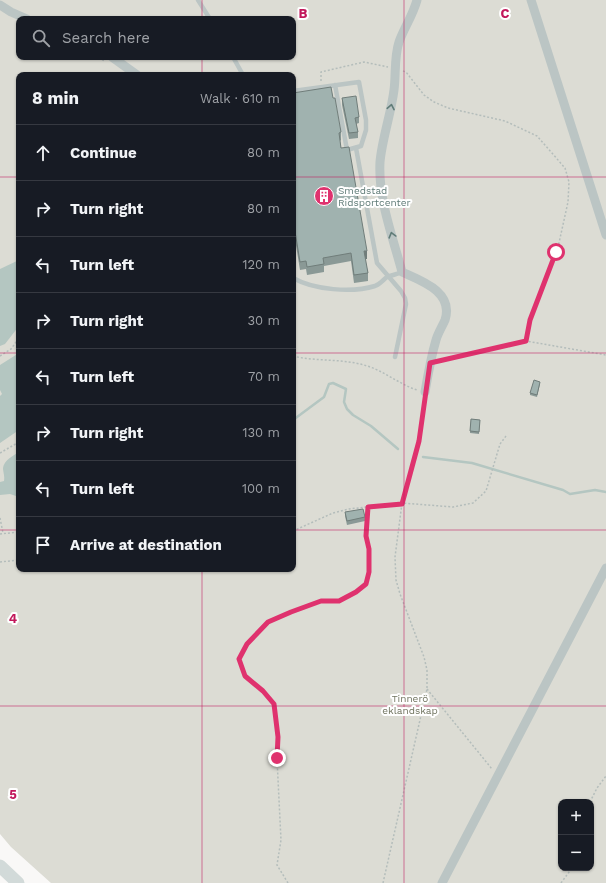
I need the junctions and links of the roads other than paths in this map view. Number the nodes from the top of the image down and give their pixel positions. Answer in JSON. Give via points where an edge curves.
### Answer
{"nodes":[{"id":1,"x":198,"y":0,"type":"edge"},
{"id":2,"x":417,"y":0,"type":"edge"},
{"id":3,"x":531,"y":0,"type":"edge"},
{"id":4,"x":0,"y":5,"type":"edge"},
{"id":5,"x":20,"y":16,"type":"edge"},
{"id":6,"x":208,"y":16,"type":"edge"},
{"id":7,"x":116,"y":60,"type":"edge"},
{"id":8,"x":235,"y":60,"type":"edge"},
{"id":9,"x":133,"y":72,"type":"edge"},
{"id":10,"x":242,"y":72,"type":"edge"},
{"id":11,"x":335,"y":85,"type":"junction"},
{"id":12,"x":296,"y":91,"type":"edge"},
{"id":13,"x":356,"y":148,"type":"junction"},
{"id":14,"x":606,"y":235,"type":"edge"},
{"id":15,"x":402,"y":272,"type":"junction"},
{"id":16,"x":388,"y":277,"type":"junction"},
{"id":17,"x":296,"y":280,"type":"edge"},
{"id":18,"x":395,"y":357,"type":"dead end"},
{"id":19,"x":425,"y":392,"type":"road end"},
{"id":20,"x":606,"y":568,"type":"edge"},
{"id":21,"x":0,"y":866,"type":"edge"},
{"id":22,"x":0,"y":878,"type":"edge"},
{"id":23,"x":5,"y":883,"type":"edge"},
{"id":24,"x":18,"y":883,"type":"edge"},
{"id":25,"x":442,"y":883,"type":"edge"}],
"edges":[{"from":1,"to":6,"type":"lane"},
{"from":15,"to":2,"type":"street","one_way":true,"via":[[384,206],[380,162],[394,92],[399,42]]},
{"from":3,"to":14,"type":"street"},
{"from":4,"to":5,"type":"street"},
{"from":7,"to":9,"type":"street"},
{"from":8,"to":10,"type":"lane"},
{"from":11,"to":12,"type":"lane"},
{"from":11,"to":13,"type":"lane","via":[[347,150]]},
{"from":11,"to":13,"type":"lane","via":[[359,82],[366,130],[361,146]]},
{"from":13,"to":16,"type":"lane","via":[[377,262]]},
{"from":15,"to":16,"type":"lane"},
{"from":15,"to":19,"type":"street","via":[[431,285],[439,293],[446,311],[445,320],[437,336]]},
{"from":16,"to":17,"type":"lane","via":[[376,286],[346,290]]},
{"from":16,"to":18,"type":"lane","via":[[401,291],[406,304]]},
{"from":20,"to":25,"type":"street"},
{"from":21,"to":24,"type":"main road"},
{"from":22,"to":23,"type":"main road"}]}
